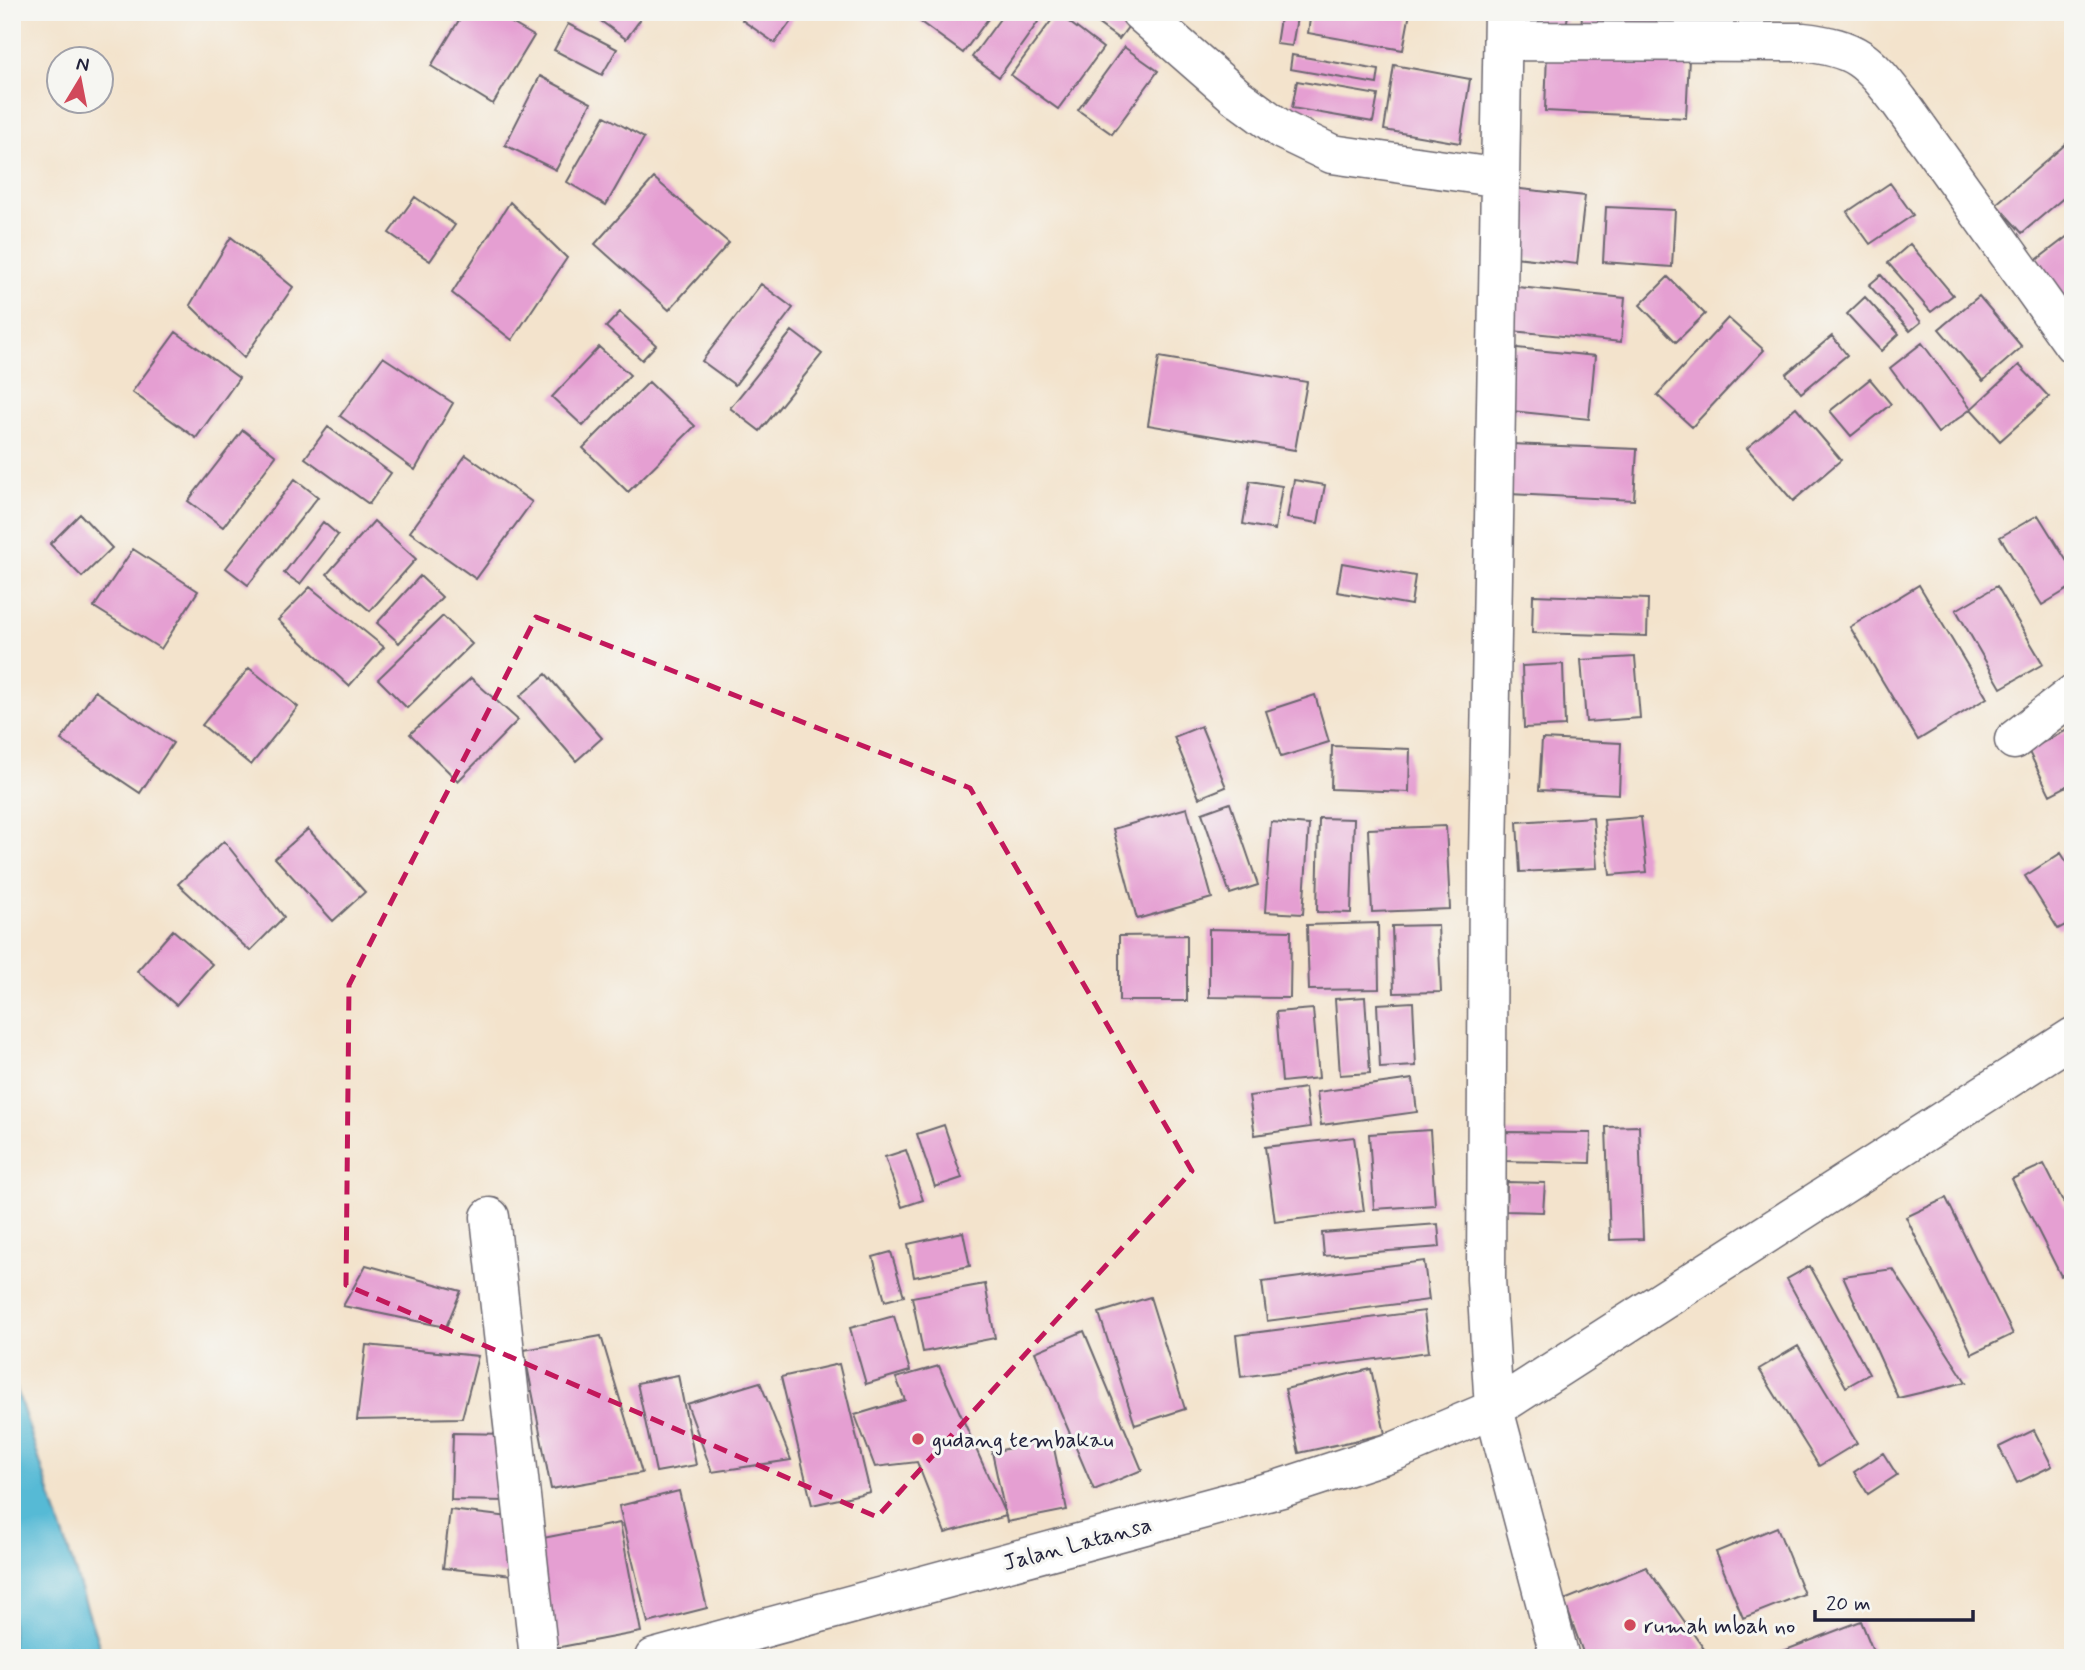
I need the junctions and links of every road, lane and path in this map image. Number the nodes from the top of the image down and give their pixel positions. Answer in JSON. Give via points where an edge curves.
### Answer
{"nodes":[{"id":1,"x":1140,"y":12,"type":"edge"},
{"id":2,"x":1503,"y":27,"type":"edge"},
{"id":3,"x":1501,"y":178,"type":"junction"},
{"id":4,"x":2073,"y":344,"type":"edge"},
{"id":5,"x":2073,"y":694,"type":"edge"},
{"id":6,"x":2014,"y":740,"type":"dead end"},
{"id":7,"x":2073,"y":1037,"type":"edge"},
{"id":8,"x":490,"y":1217,"type":"dead end"},
{"id":9,"x":1493,"y":1409,"type":"junction"},
{"id":10,"x":539,"y":1658,"type":"edge"},
{"id":11,"x":654,"y":1658,"type":"edge"},
{"id":12,"x":1560,"y":1658,"type":"edge"}],
"edges":[{"from":1,"to":3,"type":"street","via":[[1237,97],[1283,130],[1332,154]]},
{"from":2,"to":3,"type":"street"},
{"from":2,"to":4,"type":"street","via":[[1660,44],[1803,42],[1852,53],[1876,72],[1899,102]]},
{"from":3,"to":9,"type":"street","via":[[1488,858],[1486,1279]]},
{"from":5,"to":6,"type":"street"},
{"from":7,"to":9,"type":"street","name":"Jalan Latansa"},
{"from":8,"to":10,"type":"street"},
{"from":9,"to":11,"type":"street","name":"Jalan Latansa","via":[[1395,1451],[1282,1488]]},
{"from":9,"to":12,"type":"street"}]}
